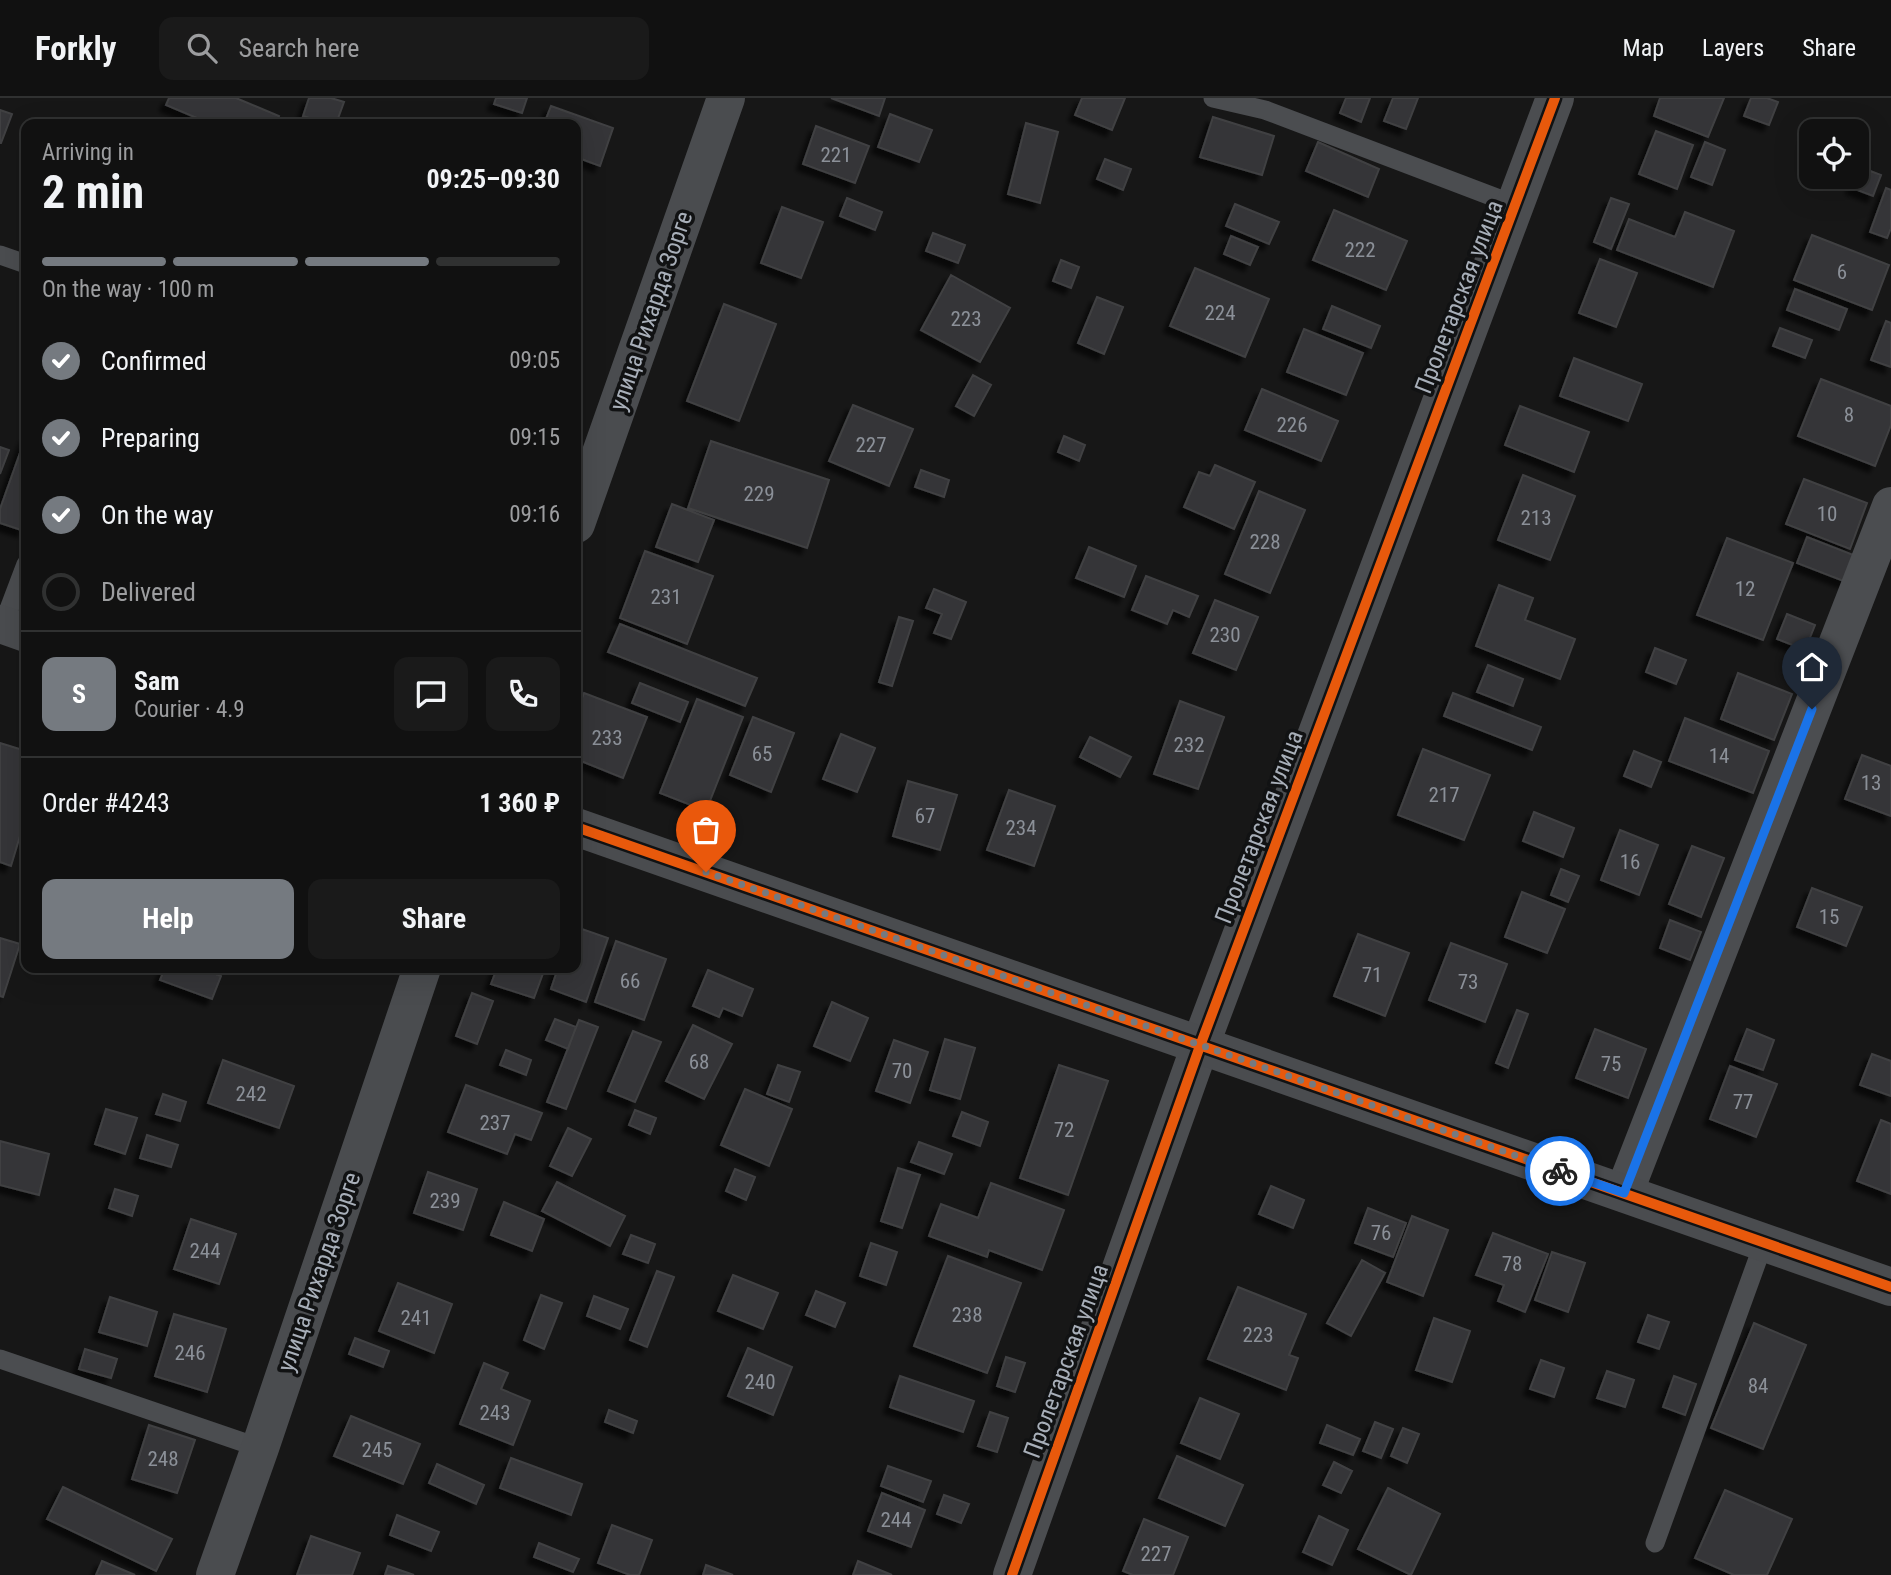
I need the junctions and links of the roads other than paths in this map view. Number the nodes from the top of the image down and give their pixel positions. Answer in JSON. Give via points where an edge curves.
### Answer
{"nodes":[{"id":1,"x":726,"y":98,"type":"edge"},
{"id":2,"x":1213,"y":98,"type":"edge"},
{"id":3,"x":1555,"y":98,"type":"edge"},
{"id":4,"x":1515,"y":205,"type":"junction"},
{"id":5,"x":0,"y":255,"type":"edge"},
{"id":6,"x":21,"y":262,"type":"edge"},
{"id":7,"x":1891,"y":506,"type":"edge"},
{"id":8,"x":581,"y":510,"type":"edge"},
{"id":9,"x":21,"y":584,"type":"edge"},
{"id":10,"x":10,"y":627,"type":"edge"},
{"id":11,"x":581,"y":829,"type":"edge"},
{"id":12,"x":420,"y":973,"type":"edge"},
{"id":13,"x":1200,"y":1046,"type":"junction"},
{"id":14,"x":1624,"y":1193,"type":"junction"},
{"id":15,"x":1764,"y":1242,"type":"junction"},
{"id":16,"x":1891,"y":1287,"type":"edge"},
{"id":17,"x":0,"y":1359,"type":"edge"},
{"id":18,"x":260,"y":1448,"type":"junction"},
{"id":19,"x":1654,"y":1543,"type":"dead end"},
{"id":20,"x":215,"y":1575,"type":"edge"},
{"id":21,"x":1012,"y":1575,"type":"edge"}],
"edges":[{"from":1,"to":8,"type":"street","name":"улица Рихарда Зорге"},
{"from":2,"to":4,"type":"lane","via":[[1265,110]]},
{"from":3,"to":4,"type":"street","name":"Пролетарская улица"},
{"from":4,"to":13,"type":"street","name":"Пролетарская улица"},
{"from":5,"to":6,"type":"lane"},
{"from":7,"to":14,"type":"street"},
{"from":9,"to":10,"type":"lane"},
{"from":11,"to":13,"type":"street"},
{"from":12,"to":18,"type":"street","name":"улица Рихарда Зорге"},
{"from":13,"to":14,"type":"street"},
{"from":13,"to":21,"type":"street","name":"Пролетарская улица"},
{"from":14,"to":15,"type":"street"},
{"from":15,"to":16,"type":"street"},
{"from":15,"to":19,"type":"lane"},
{"from":17,"to":18,"type":"lane"},
{"from":18,"to":20,"type":"street","name":"улица Рихарда Зорге"}]}
